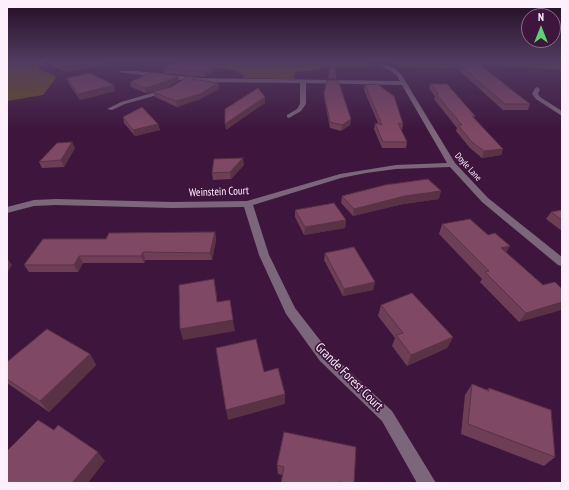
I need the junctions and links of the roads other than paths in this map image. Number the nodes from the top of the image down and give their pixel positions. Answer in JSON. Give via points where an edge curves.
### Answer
{"nodes":[{"id":1,"x":179,"y":85,"type":"edge"},
{"id":2,"x":303,"y":85,"type":"edge"},
{"id":3,"x":404,"y":85,"type":"edge"},
{"id":4,"x":537,"y":89,"type":"dead end"},
{"id":5,"x":110,"y":109,"type":"dead end"},
{"id":6,"x":562,"y":114,"type":"edge"},
{"id":7,"x":288,"y":116,"type":"dead end"},
{"id":8,"x":452,"y":165,"type":"junction"},
{"id":9,"x":248,"y":204,"type":"junction"},
{"id":10,"x":7,"y":210,"type":"edge"},
{"id":11,"x":562,"y":262,"type":"edge"},
{"id":12,"x":427,"y":483,"type":"edge"}],
"edges":[{"from":1,"to":5,"type":"street"},
{"from":2,"to":7,"type":"street","via":[[303,104],[299,110]]},
{"from":3,"to":8,"type":"street","name":"Doyle Lane"},
{"from":4,"to":6,"type":"street","via":[[535,94],[538,98]]},
{"from":8,"to":9,"type":"street","name":"Weinstein Court","via":[[366,171],[340,176]]},
{"from":8,"to":11,"type":"street","name":"Doyle Lane","via":[[485,200]]},
{"from":9,"to":10,"type":"street","name":"Weinstein Court","via":[[56,202],[34,203]]},
{"from":9,"to":12,"type":"street","name":"Grande Forest Court","via":[[264,256],[290,311],[325,357],[387,416]]}]}
